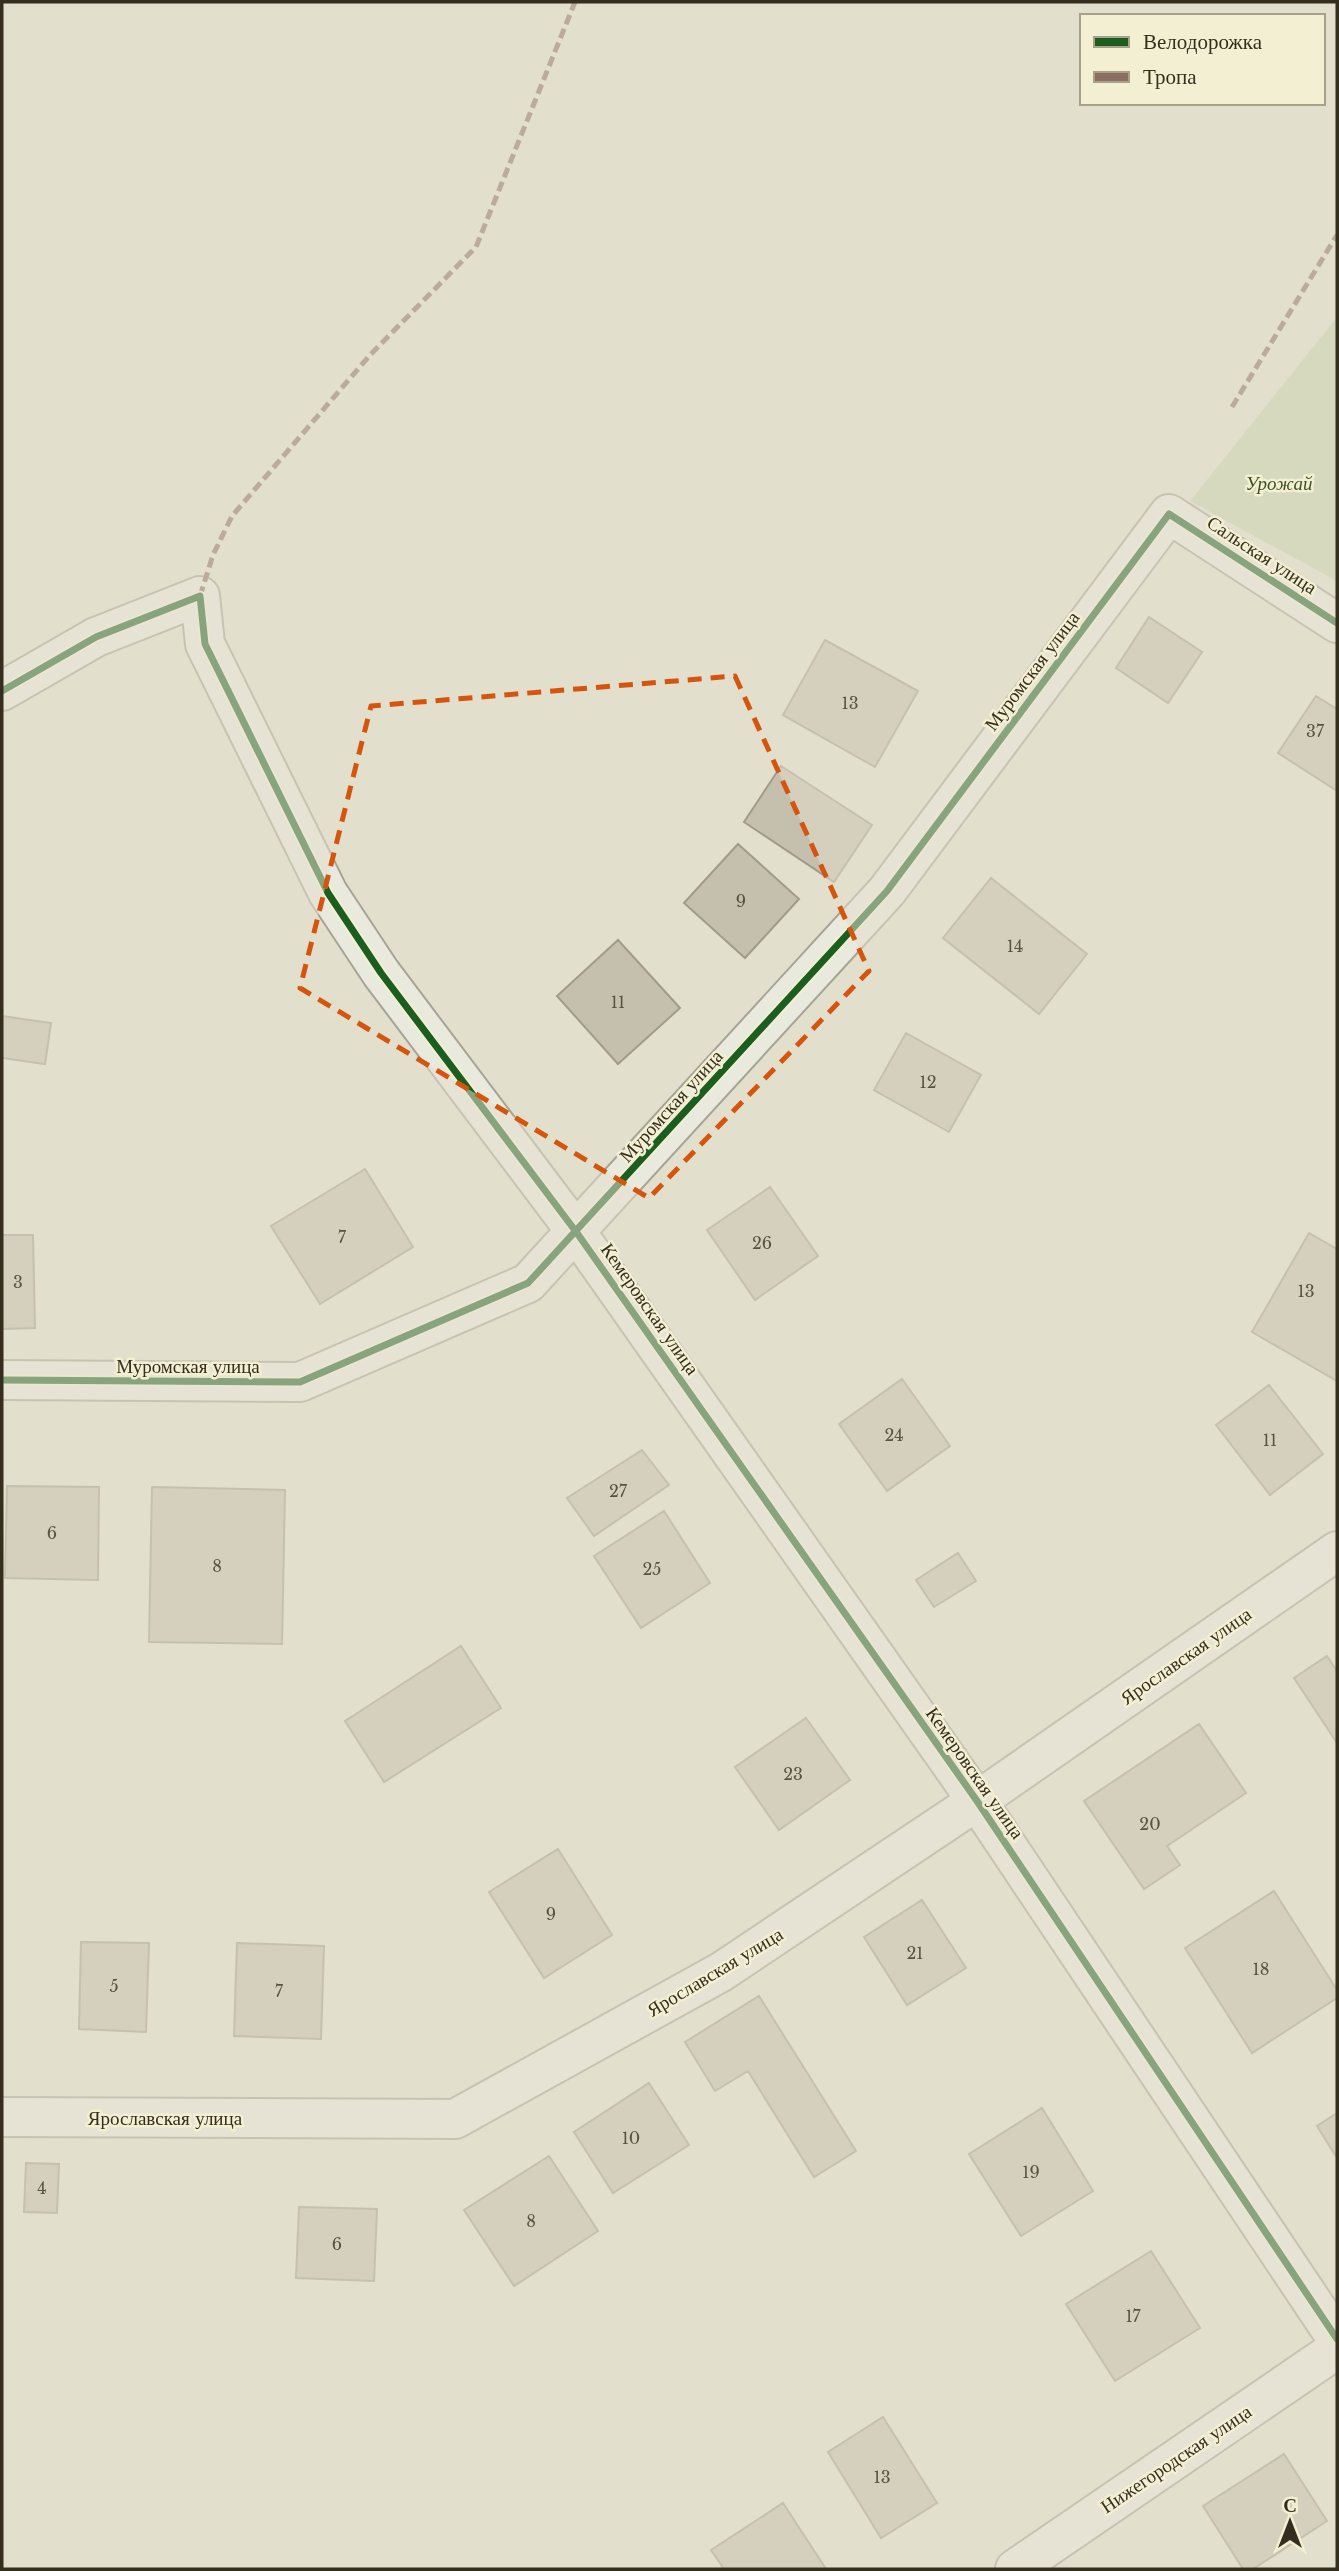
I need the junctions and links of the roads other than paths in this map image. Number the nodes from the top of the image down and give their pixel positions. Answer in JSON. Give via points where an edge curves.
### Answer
{"nodes":[{"id":1,"x":1169,"y":514,"type":"joint"},
{"id":2,"x":1337,"y":623,"type":"edge"},
{"id":3,"x":2,"y":691,"type":"edge"},
{"id":4,"x":577,"y":1233,"type":"junction"},
{"id":5,"x":2,"y":1380,"type":"edge"},
{"id":6,"x":1337,"y":1551,"type":"edge"},
{"id":7,"x":977,"y":1801,"type":"junction"},
{"id":8,"x":2,"y":2117,"type":"edge"},
{"id":9,"x":1337,"y":2339,"type":"edge"},
{"id":10,"x":1337,"y":2349,"type":"edge"},
{"id":11,"x":1015,"y":2569,"type":"edge"}],
"edges":[{"from":1,"to":2,"type":"street","name":"Сальская улица"},
{"from":1,"to":4,"type":"street","name":"Муромская улица","via":[[887,891]]},
{"from":3,"to":4,"type":"street","name":"Кемеровская улица","via":[[96,637],[200,596],[205,644],[328,893],[382,973]]},
{"from":4,"to":5,"type":"street","name":"Муромская улица","via":[[528,1283],[300,1382]]},
{"from":4,"to":7,"type":"street","name":"Кемеровская улица"},
{"from":6,"to":7,"type":"street","name":"Ярославская улица"},
{"from":7,"to":8,"type":"street","name":"Ярославская улица","via":[[721,1972],[455,2119]]},
{"from":7,"to":9,"type":"street","name":"Кемеровская улица"},
{"from":10,"to":11,"type":"street","name":"Нижегородская улица"}]}
